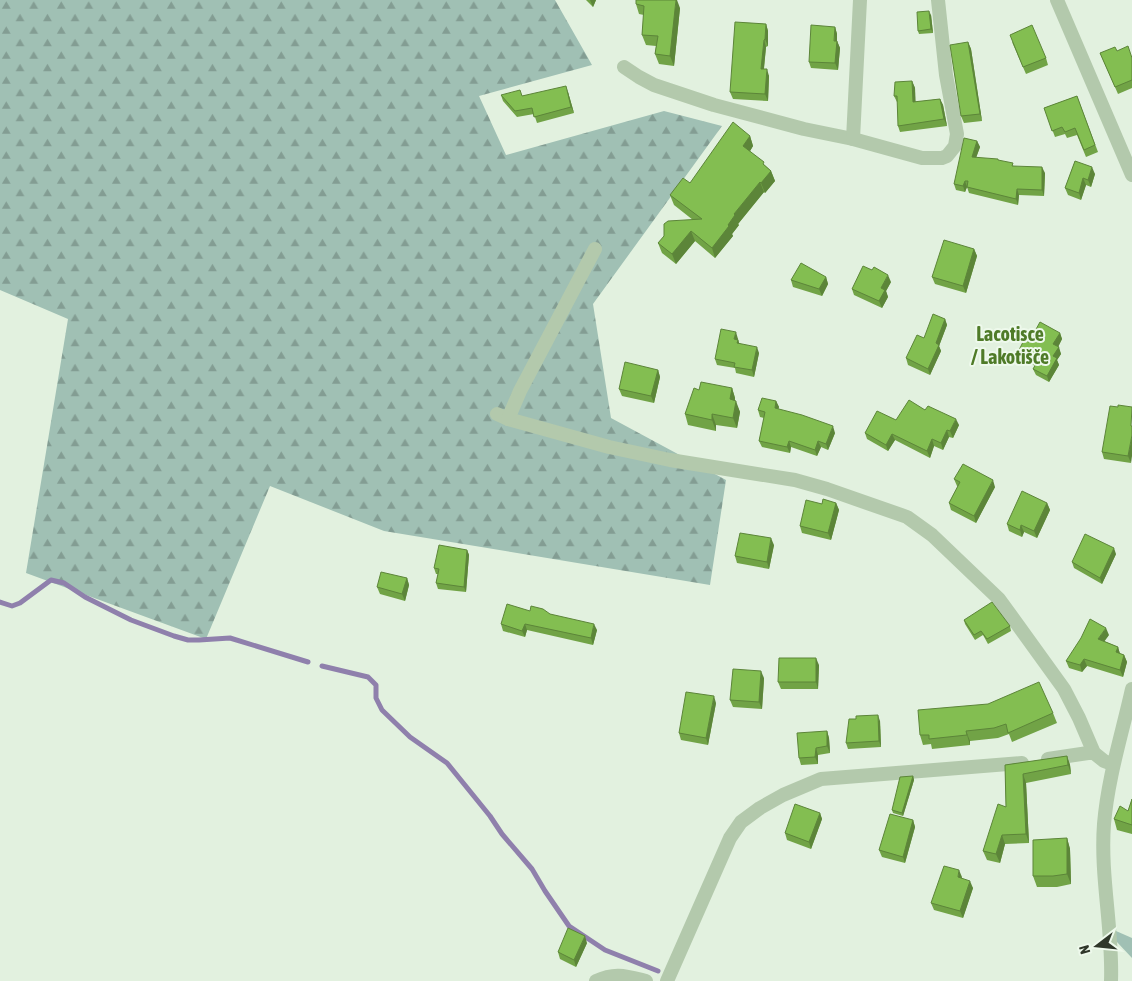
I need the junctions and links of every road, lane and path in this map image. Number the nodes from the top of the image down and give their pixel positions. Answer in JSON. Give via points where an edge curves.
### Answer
{"nodes":[{"id":1,"x":860,"y":0,"type":"edge"},
{"id":2,"x":938,"y":0,"type":"edge"},
{"id":3,"x":1057,"y":0,"type":"edge"},
{"id":4,"x":624,"y":67,"type":"dead end"},
{"id":5,"x":853,"y":139,"type":"junction"},
{"id":6,"x":1132,"y":175,"type":"edge"},
{"id":7,"x":596,"y":249,"type":"dead end"},
{"id":8,"x":1132,"y":689,"type":"edge"},
{"id":9,"x":1094,"y":753,"type":"junction"},
{"id":10,"x":1112,"y":764,"type":"junction"},
{"id":11,"x":596,"y":981,"type":"edge"},
{"id":12,"x":646,"y":981,"type":"edge"},
{"id":13,"x":667,"y":981,"type":"edge"},
{"id":14,"x":1111,"y":981,"type":"edge"}],
"edges":[{"from":1,"to":5,"type":"street"},
{"from":2,"to":5,"type":"street","via":[[946,75],[957,134],[955,146],[947,156],[934,159]]},
{"from":3,"to":6,"type":"street"},
{"from":4,"to":5,"type":"street","via":[[654,85],[714,105]]},
{"from":7,"to":9,"type":"street","via":[[520,391],[502,416],[609,447],[795,480],[907,517],[932,535],[999,599],[1064,689]]},
{"from":8,"to":10,"type":"street"},
{"from":9,"to":10,"type":"street"},
{"from":9,"to":13,"type":"street","via":[[1008,765],[839,776],[808,783],[783,795],[741,822],[730,838]]},
{"from":10,"to":14,"type":"street","via":[[1104,824]]},
{"from":11,"to":12,"type":"street","via":[[622,975]]}]}
